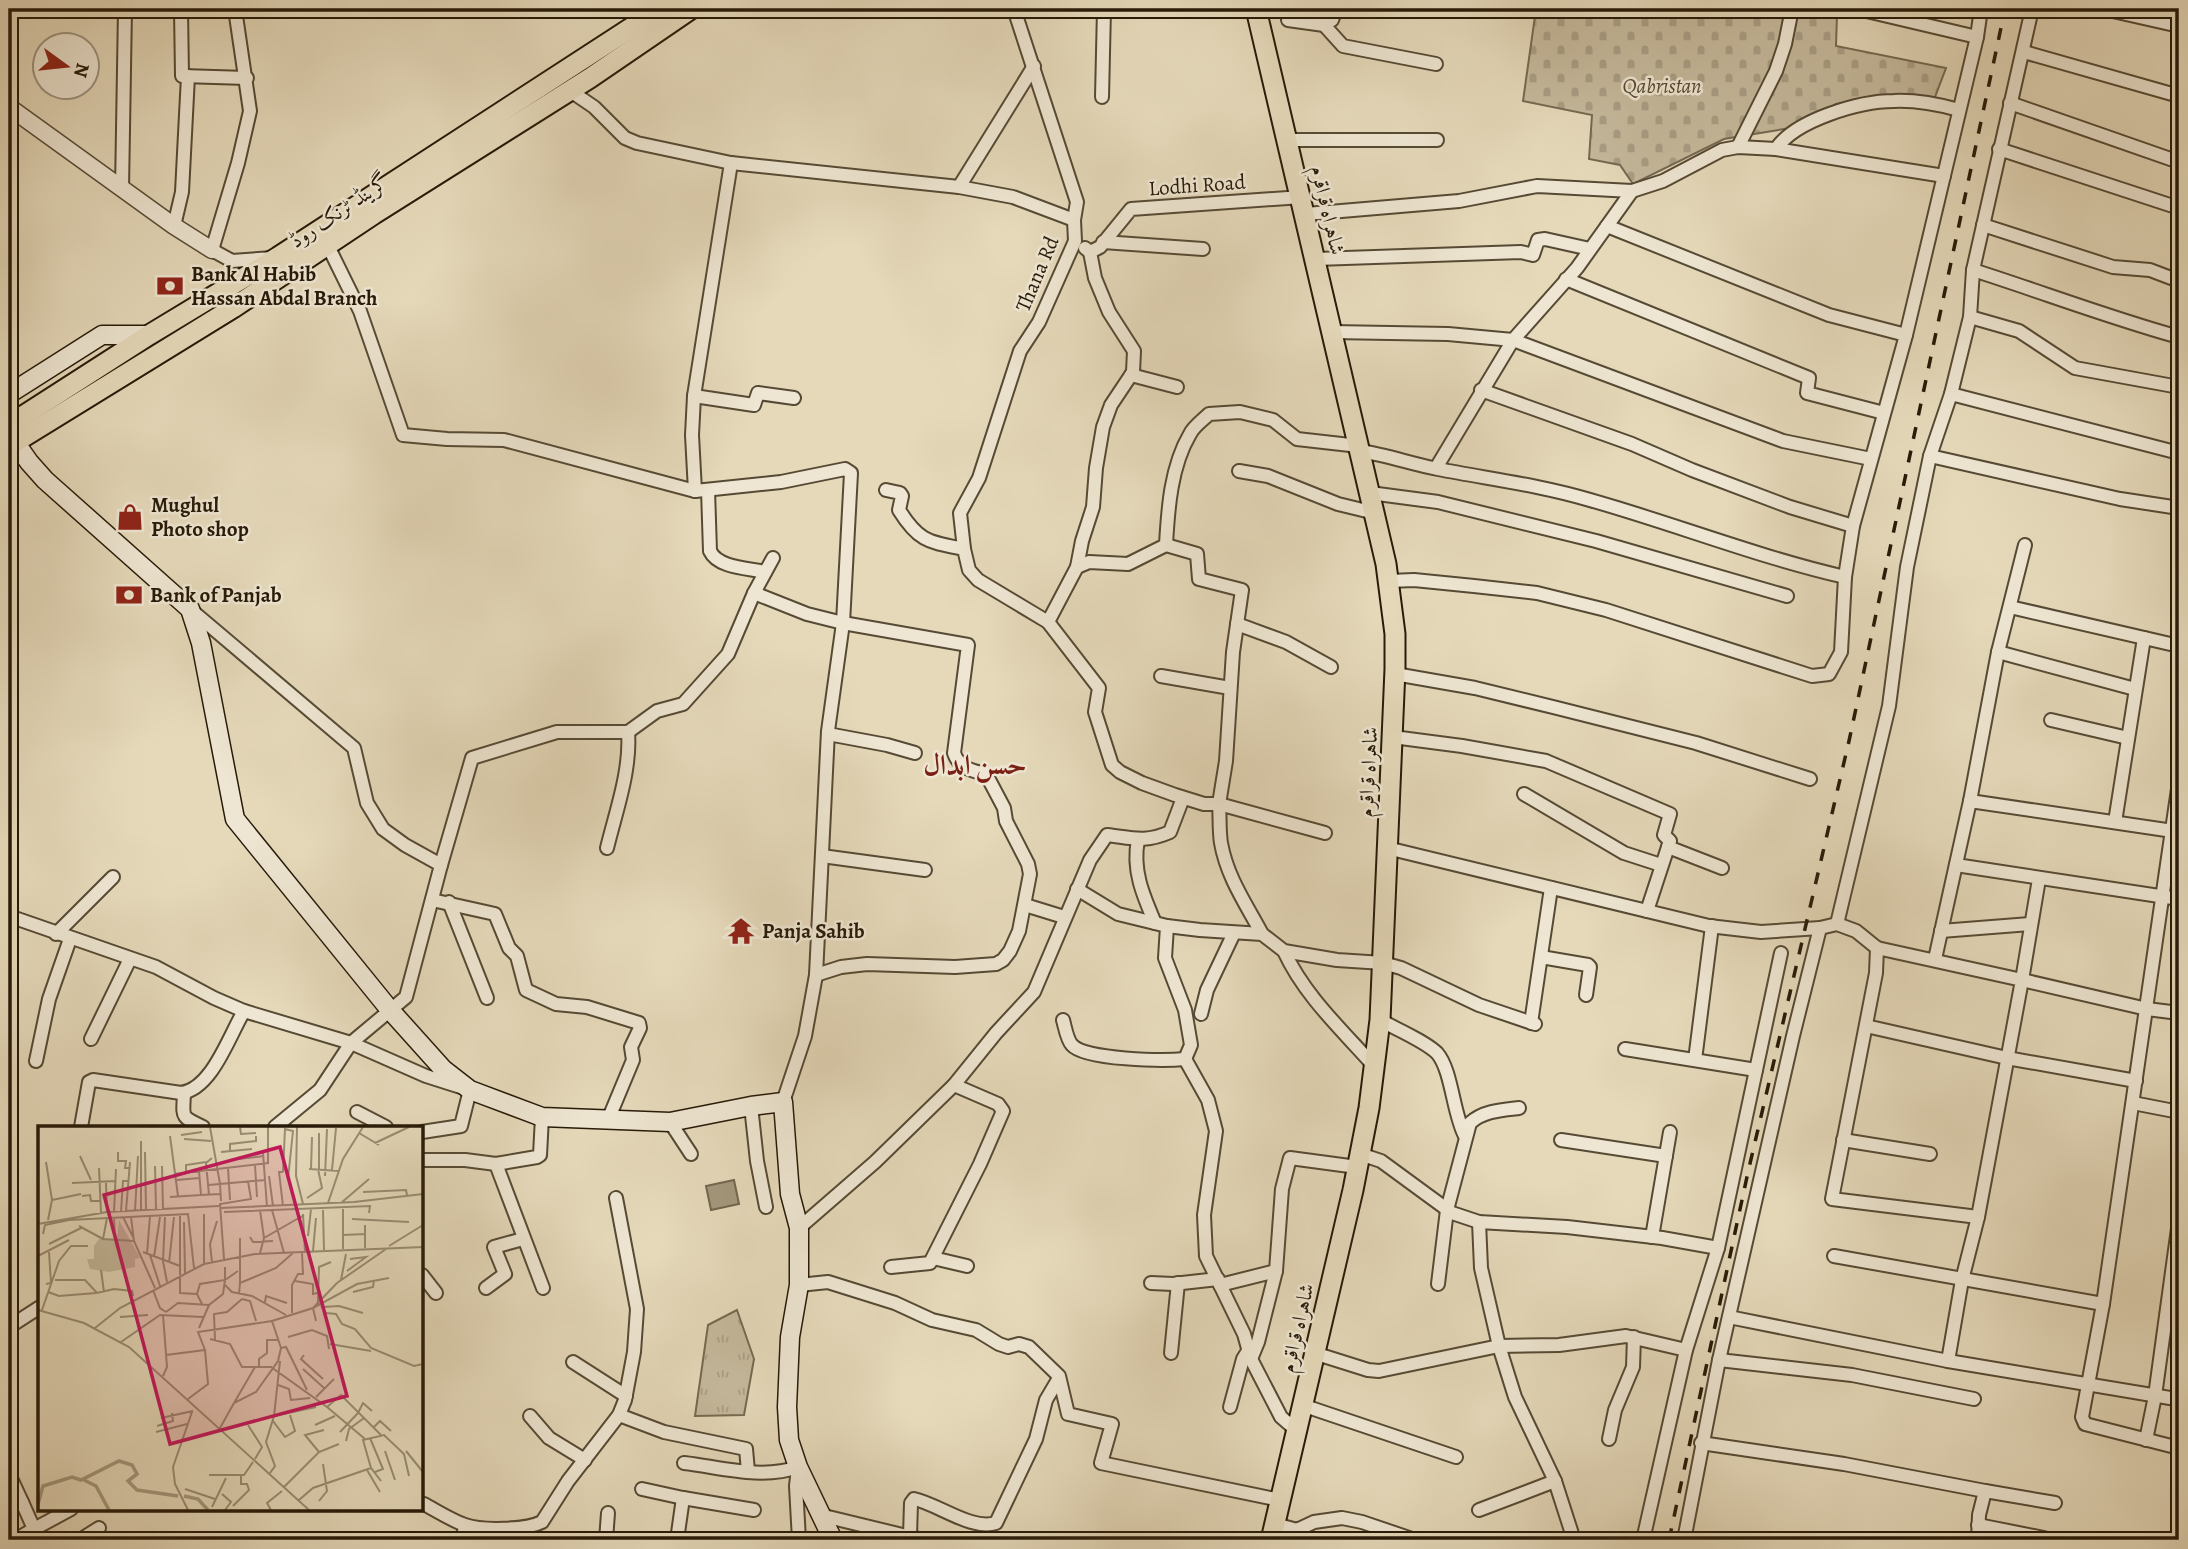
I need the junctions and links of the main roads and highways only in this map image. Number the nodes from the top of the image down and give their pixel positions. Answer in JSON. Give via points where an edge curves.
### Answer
{"nodes":[{"id":1,"x":660,"y":9,"type":"edge"},
{"id":2,"x":691,"y":9,"type":"edge"},
{"id":3,"x":1256,"y":9,"type":"edge"},
{"id":4,"x":149,"y":335,"type":"junction"},
{"id":5,"x":9,"y":394,"type":"edge"},
{"id":6,"x":11,"y":438,"type":"edge"},
{"id":7,"x":1273,"y":1532,"type":"edge"},
{"id":8,"x":833,"y":1540,"type":"edge"}],
"edges":[{"from":1,"to":4,"type":"highway","name":"گرینڈ ٹرنک روڈ","via":[[278,257]]},
{"from":2,"to":6,"type":"highway","name":"گرینڈ ٹرنک روڈ","via":[[328,246]]},
{"from":3,"to":7,"type":"highway","name":"شاہراہ قراقرم","via":[[1375,513],[1395,634],[1383,963],[1374,1066],[1359,1161]]},
{"from":4,"to":5,"type":"main road","via":[[102,335]]},
{"from":4,"to":6,"type":"highway","name":"گرینڈ ٹرنک روڈ"},
{"from":6,"to":8,"type":"main road","via":[[45,480],[190,609],[201,643],[235,819],[390,1010],[428,1053],[470,1090],[542,1117],[608,1120],[670,1122],[783,1102],[790,1194],[799,1228],[799,1285],[790,1337],[789,1440]]}]}
